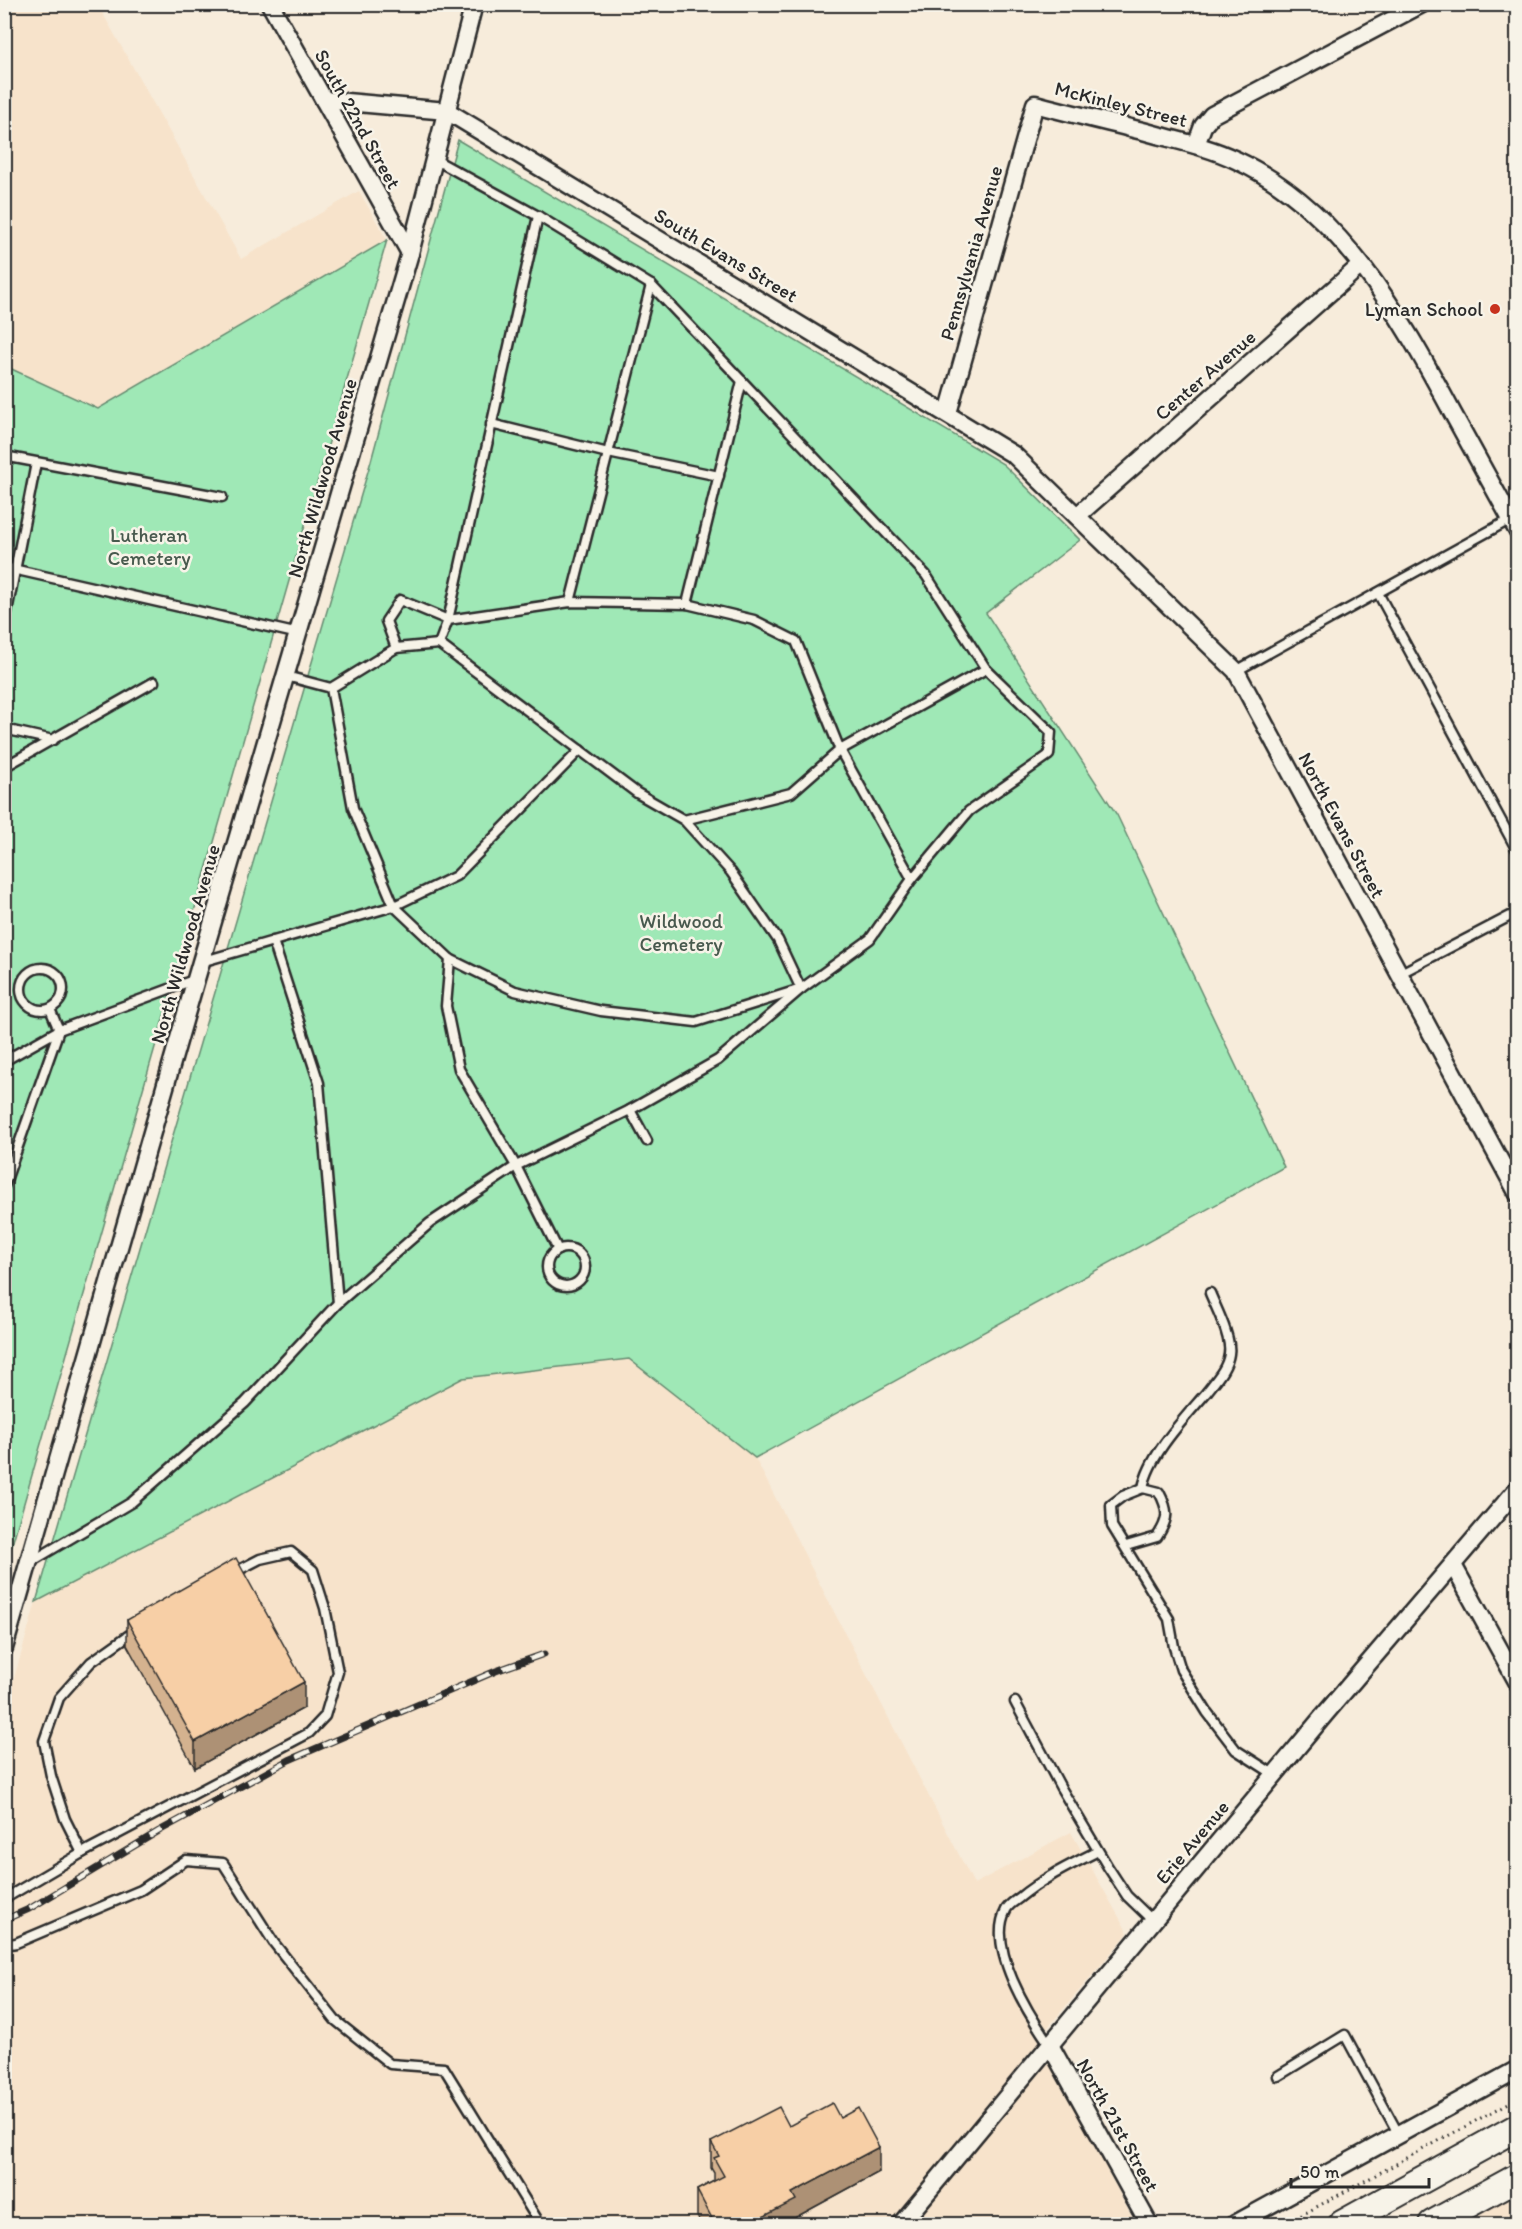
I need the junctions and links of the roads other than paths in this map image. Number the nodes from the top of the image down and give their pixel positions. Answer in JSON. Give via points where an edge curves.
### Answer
{"nodes":[{"id":1,"x":270,"y":4,"type":"edge"},
{"id":2,"x":474,"y":4,"type":"edge"},
{"id":3,"x":1422,"y":4,"type":"edge"},
{"id":4,"x":324,"y":100,"type":"junction"},
{"id":5,"x":1035,"y":104,"type":"joint"},
{"id":6,"x":447,"y":111,"type":"junction"},
{"id":7,"x":1196,"y":145,"type":"junction"},
{"id":8,"x":434,"y":159,"type":"junction"},
{"id":9,"x":538,"y":216,"type":"junction"},
{"id":10,"x":410,"y":254,"type":"junction"},
{"id":11,"x":1361,"y":265,"type":"junction"},
{"id":12,"x":651,"y":285,"type":"junction"},
{"id":13,"x":742,"y":381,"type":"junction"},
{"id":14,"x":948,"y":413,"type":"junction"},
{"id":15,"x":491,"y":424,"type":"junction"},
{"id":16,"x":608,"y":453,"type":"junction"},
{"id":17,"x":4,"y":456,"type":"edge"},
{"id":18,"x":36,"y":462,"type":"junction"},
{"id":19,"x":719,"y":476,"type":"junction"},
{"id":20,"x":222,"y":496,"type":"dead end"},
{"id":21,"x":1077,"y":516,"type":"junction"},
{"id":22,"x":1514,"y":525,"type":"edge"},
{"id":23,"x":4,"y":567,"type":"edge"},
{"id":24,"x":15,"y":570,"type":"junction"},
{"id":25,"x":1378,"y":592,"type":"junction"},
{"id":26,"x":570,"y":602,"type":"junction"},
{"id":27,"x":687,"y":604,"type":"junction"},
{"id":28,"x":448,"y":620,"type":"junction"},
{"id":29,"x":4,"y":627,"type":"edge"},
{"id":30,"x":299,"y":634,"type":"junction"},
{"id":31,"x":439,"y":644,"type":"junction"},
{"id":32,"x":396,"y":648,"type":"junction"},
{"id":33,"x":986,"y":669,"type":"junction"},
{"id":34,"x":1236,"y":671,"type":"junction"},
{"id":35,"x":286,"y":676,"type":"junction"},
{"id":36,"x":154,"y":682,"type":"dead end"},
{"id":37,"x":331,"y":688,"type":"junction"},
{"id":38,"x":4,"y":729,"type":"edge"},
{"id":39,"x":53,"y":740,"type":"junction"},
{"id":40,"x":580,"y":750,"type":"junction"},
{"id":41,"x":840,"y":750,"type":"junction"},
{"id":42,"x":4,"y":767,"type":"edge"},
{"id":43,"x":684,"y":820,"type":"junction"},
{"id":44,"x":1518,"y":852,"type":"edge"},
{"id":45,"x":912,"y":879,"type":"junction"},
{"id":46,"x":394,"y":906,"type":"junction"},
{"id":47,"x":1518,"y":912,"type":"edge"},
{"id":48,"x":273,"y":941,"type":"junction"},
{"id":49,"x":450,"y":959,"type":"junction"},
{"id":50,"x":201,"y":962,"type":"junction"},
{"id":51,"x":1399,"y":975,"type":"junction"},
{"id":52,"x":196,"y":979,"type":"junction"},
{"id":53,"x":801,"y":989,"type":"junction"},
{"id":54,"x":50,"y":1009,"type":"junction"},
{"id":55,"x":59,"y":1030,"type":"junction"},
{"id":56,"x":4,"y":1060,"type":"edge"},
{"id":57,"x":630,"y":1110,"type":"junction"},
{"id":58,"x":647,"y":1141,"type":"dead end"},
{"id":59,"x":516,"y":1166,"type":"junction"},
{"id":60,"x":4,"y":1186,"type":"edge"},
{"id":61,"x":1518,"y":1194,"type":"edge"},
{"id":62,"x":558,"y":1250,"type":"junction"},
{"id":63,"x":1210,"y":1293,"type":"dead end"},
{"id":64,"x":338,"y":1303,"type":"junction"},
{"id":65,"x":1143,"y":1488,"type":"junction"},
{"id":66,"x":1518,"y":1488,"type":"edge"},
{"id":67,"x":1126,"y":1546,"type":"junction"},
{"id":68,"x":28,"y":1563,"type":"junction"},
{"id":69,"x":1453,"y":1564,"type":"junction"},
{"id":70,"x":222,"y":1578,"type":"edge"},
{"id":71,"x":144,"y":1625,"type":"edge"},
{"id":72,"x":4,"y":1648,"type":"edge"},
{"id":73,"x":1518,"y":1683,"type":"edge"},
{"id":74,"x":1015,"y":1702,"type":"dead end"},
{"id":75,"x":1275,"y":1775,"type":"junction"},
{"id":76,"x":1098,"y":1851,"type":"junction"},
{"id":77,"x":82,"y":1853,"type":"junction"},
{"id":78,"x":4,"y":1899,"type":"edge"},
{"id":79,"x":1153,"y":1921,"type":"junction"},
{"id":80,"x":4,"y":1945,"type":"edge"},
{"id":81,"x":1050,"y":2045,"type":"junction"},
{"id":82,"x":1518,"y":2069,"type":"edge"},
{"id":83,"x":1278,"y":2076,"type":"dead end"},
{"id":84,"x":1518,"y":2127,"type":"edge"},
{"id":85,"x":1399,"y":2135,"type":"junction"},
{"id":86,"x":1518,"y":2177,"type":"edge"},
{"id":87,"x":540,"y":2224,"type":"edge"},
{"id":88,"x":900,"y":2224,"type":"edge"},
{"id":89,"x":1149,"y":2224,"type":"edge"},
{"id":90,"x":1235,"y":2224,"type":"edge"},
{"id":91,"x":1341,"y":2224,"type":"edge"},
{"id":92,"x":1432,"y":2224,"type":"edge"}],
"edges":[{"from":1,"to":4,"type":"street","name":"South 22nd Street"},
{"from":2,"to":6,"type":"street","name":"North Wildwood Avenue"},
{"from":3,"to":7,"type":"street","via":[[1212,115]]},
{"from":4,"to":6,"type":"street","name":"South Evans Street"},
{"from":4,"to":10,"type":"street","name":"South 22nd Street"},
{"from":5,"to":7,"type":"street","name":"McKinley Street"},
{"from":5,"to":14,"type":"street","name":"Pennsylvania Avenue"},
{"from":6,"to":8,"type":"street","name":"North Wildwood Avenue"},
{"from":6,"to":14,"type":"street","name":"South Evans Street"},
{"from":7,"to":11,"type":"street","name":"McKinley Street","via":[[1236,160],[1294,195]]},
{"from":8,"to":9,"type":"lane"},
{"from":8,"to":10,"type":"street","name":"North Wildwood Avenue"},
{"from":9,"to":12,"type":"lane"},
{"from":9,"to":15,"type":"lane"},
{"from":10,"to":30,"type":"street","name":"North Wildwood Avenue"},
{"from":11,"to":21,"type":"street","name":"Center Avenue"},
{"from":11,"to":22,"type":"street","name":"McKinley Street","via":[[1419,350]]},
{"from":12,"to":13,"type":"lane"},
{"from":12,"to":16,"type":"lane"},
{"from":13,"to":19,"type":"lane"},
{"from":13,"to":33,"type":"lane","via":[[926,575]]},
{"from":14,"to":21,"type":"street","name":"South Evans Street","via":[[1014,454]]},
{"from":15,"to":16,"type":"lane"},
{"from":15,"to":28,"type":"lane"},
{"from":16,"to":19,"type":"lane"},
{"from":16,"to":26,"type":"lane"},
{"from":17,"to":18,"type":"lane"},
{"from":18,"to":20,"type":"lane"},
{"from":18,"to":24,"type":"lane"},
{"from":19,"to":27,"type":"lane"},
{"from":21,"to":34,"type":"street","name":"North Evans Street"},
{"from":22,"to":25,"type":"lane"},
{"from":23,"to":24,"type":"lane"},
{"from":24,"to":29,"type":"lane"},
{"from":24,"to":30,"type":"lane"},
{"from":25,"to":34,"type":"lane"},
{"from":25,"to":44,"type":"lane"},
{"from":26,"to":27,"type":"lane"},
{"from":26,"to":28,"type":"lane"},
{"from":27,"to":41,"type":"lane","via":[[754,620],[796,641]]},
{"from":28,"to":31,"type":"lane"},
{"from":28,"to":32,"type":"lane","via":[[400,600],[386,621]]},
{"from":30,"to":35,"type":"street","name":"North Wildwood Avenue"},
{"from":31,"to":32,"type":"lane"},
{"from":31,"to":40,"type":"lane"},
{"from":32,"to":37,"type":"lane"},
{"from":33,"to":41,"type":"lane"},
{"from":33,"to":45,"type":"lane","via":[[1051,732],[1049,754],[969,811]]},
{"from":34,"to":51,"type":"street","name":"North Evans Street"},
{"from":35,"to":37,"type":"lane"},
{"from":35,"to":50,"type":"street","name":"North Wildwood Avenue"},
{"from":36,"to":39,"type":"lane"},
{"from":37,"to":46,"type":"lane","via":[[353,808]]},
{"from":38,"to":39,"type":"lane"},
{"from":39,"to":42,"type":"lane"},
{"from":40,"to":43,"type":"lane","via":[[637,793]]},
{"from":40,"to":46,"type":"lane","via":[[456,876]]},
{"from":41,"to":43,"type":"lane","via":[[791,793]]},
{"from":41,"to":45,"type":"lane"},
{"from":43,"to":53,"type":"lane","via":[[731,872],[778,940]]},
{"from":45,"to":53,"type":"lane","via":[[870,939]]},
{"from":46,"to":48,"type":"lane"},
{"from":46,"to":49,"type":"lane"},
{"from":47,"to":51,"type":"lane"},
{"from":48,"to":50,"type":"lane"},
{"from":48,"to":64,"type":"lane","via":[[319,1083]]},
{"from":49,"to":53,"type":"lane","via":[[515,991],[601,1011],[696,1022]]},
{"from":49,"to":59,"type":"lane","via":[[446,1006],[459,1069]]},
{"from":50,"to":52,"type":"street","name":"North Wildwood Avenue"},
{"from":51,"to":61,"type":"street","name":"North Evans Street"},
{"from":52,"to":55,"type":"lane"},
{"from":52,"to":68,"type":"street","name":"North Wildwood Avenue"},
{"from":53,"to":57,"type":"lane","via":[[718,1060]]},
{"from":54,"to":54,"type":"lane","via":[[35,1009],[24,1000],[21,986],[34,969],[54,970],[62,981],[60,1000]]},
{"from":54,"to":55,"type":"lane"},
{"from":55,"to":56,"type":"lane"},
{"from":55,"to":60,"type":"lane"},
{"from":57,"to":58,"type":"lane"},
{"from":57,"to":59,"type":"lane"},
{"from":59,"to":62,"type":"lane"},
{"from":59,"to":64,"type":"lane","via":[[430,1223]]},
{"from":62,"to":62,"type":"lane","via":[[549,1259],[548,1271],[559,1285],[571,1285],[584,1273],[583,1260],[570,1249]]},
{"from":63,"to":65,"type":"lane","via":[[1229,1354],[1223,1371],[1145,1472]]},
{"from":64,"to":68,"type":"lane","via":[[245,1403],[132,1502]]},
{"from":65,"to":67,"type":"lane","via":[[1111,1505],[1112,1526]]},
{"from":65,"to":67,"type":"lane","via":[[1159,1492],[1167,1507],[1165,1524],[1156,1537]]},
{"from":66,"to":69,"type":"street","name":"Erie Avenue"},
{"from":67,"to":75,"type":"lane","via":[[1170,1619],[1181,1670],[1207,1712],[1236,1750]]},
{"from":68,"to":72,"type":"street","name":"North Wildwood Avenue"},
{"from":69,"to":73,"type":"street"},
{"from":69,"to":75,"type":"street","name":"Erie Avenue"},
{"from":70,"to":77,"type":"lane","via":[[260,1559],[291,1552],[313,1570],[338,1672],[325,1716],[309,1733]]},
{"from":71,"to":77,"type":"lane","via":[[91,1662],[59,1698],[44,1741],[65,1820]]},
{"from":74,"to":76,"type":"lane"},
{"from":75,"to":79,"type":"street","name":"Erie Avenue"},
{"from":76,"to":79,"type":"lane","via":[[1127,1896]]},
{"from":76,"to":81,"type":"lane","via":[[1040,1881],[1006,1909],[1000,1931],[1004,1954],[1021,1996]]},
{"from":77,"to":78,"type":"lane"},
{"from":79,"to":81,"type":"street","name":"Erie Avenue"},
{"from":80,"to":87,"type":"lane","via":[[141,1890],[186,1860],[223,1863],[274,1943],[335,2020],[390,2064],[444,2067]]},
{"from":81,"to":88,"type":"street","name":"Erie Avenue"},
{"from":81,"to":89,"type":"street","name":"North 21st Street"},
{"from":82,"to":85,"type":"street"},
{"from":83,"to":85,"type":"lane","via":[[1344,2035]]},
{"from":84,"to":91,"type":"main road"},
{"from":85,"to":90,"type":"street"},
{"from":86,"to":92,"type":"main road"}]}
